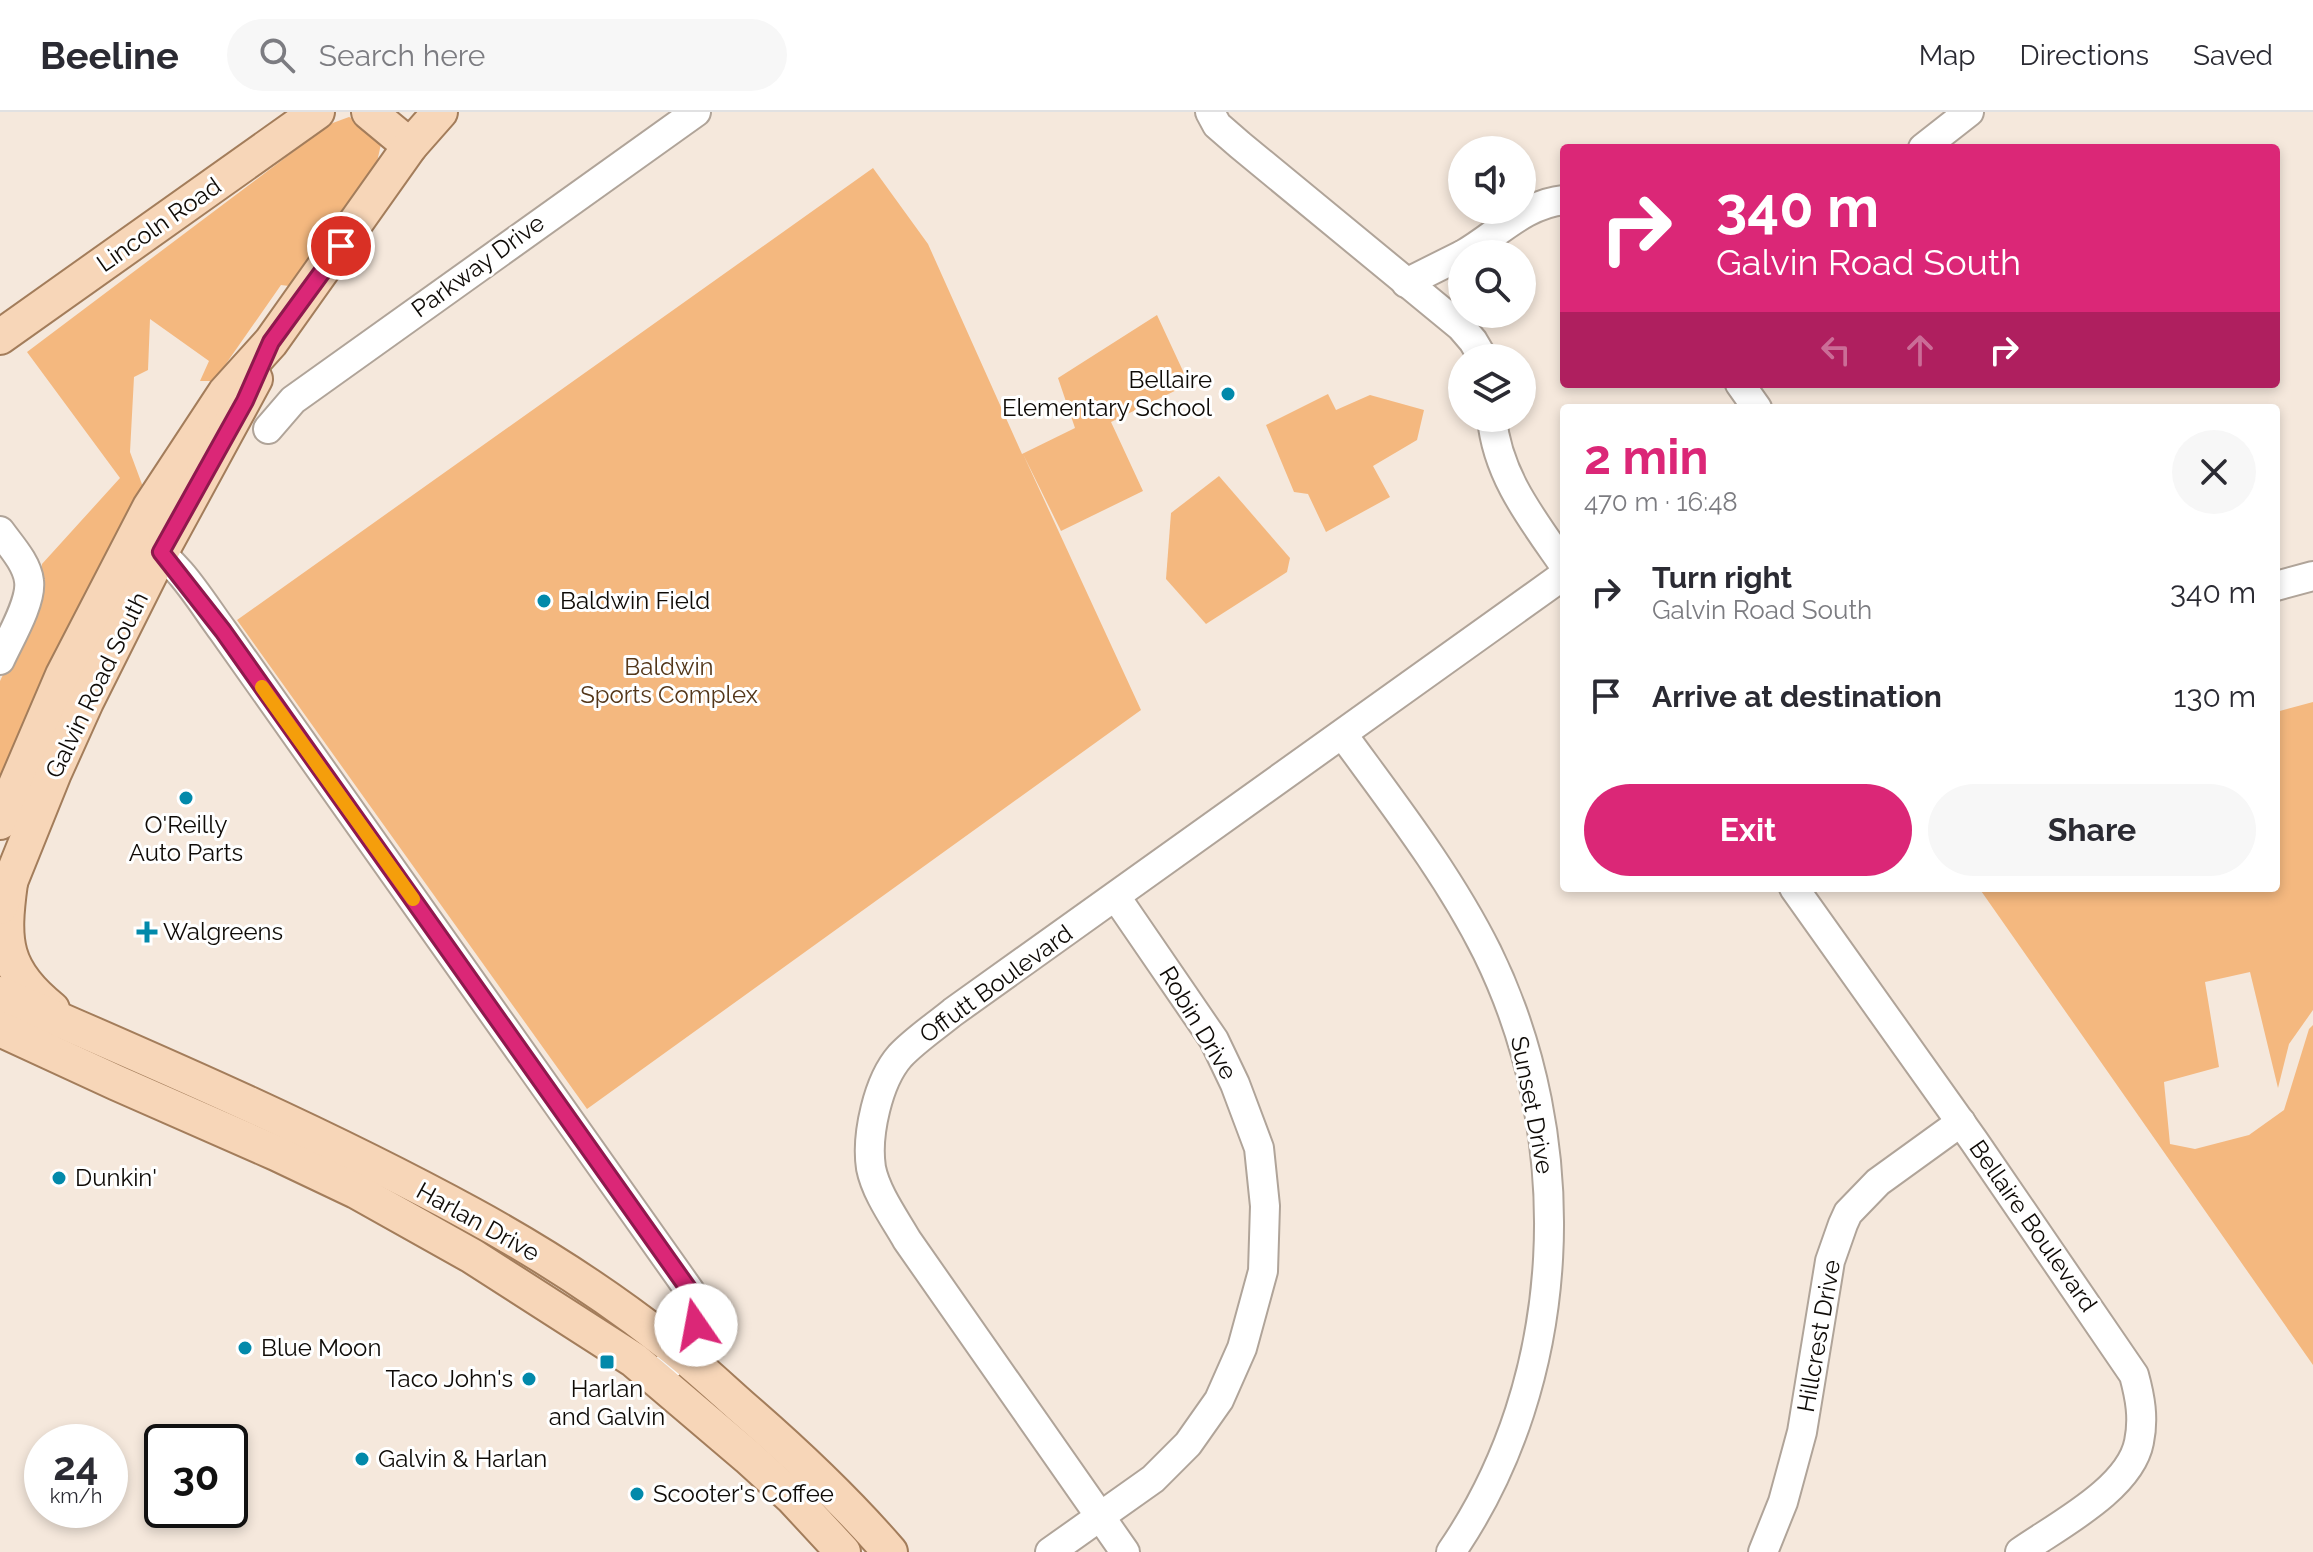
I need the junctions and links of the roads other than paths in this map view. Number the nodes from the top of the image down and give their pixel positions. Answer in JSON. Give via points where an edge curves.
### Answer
{"nodes":[{"id":1,"x":317,"y":112,"type":"edge"},
{"id":2,"x":369,"y":112,"type":"edge"},
{"id":3,"x":440,"y":112,"type":"edge"},
{"id":4,"x":696,"y":112,"type":"edge"},
{"id":5,"x":1210,"y":112,"type":"edge"},
{"id":6,"x":1969,"y":112,"type":"edge"},
{"id":7,"x":1928,"y":144,"type":"edge"},
{"id":8,"x":410,"y":146,"type":"junction"},
{"id":9,"x":1560,"y":200,"type":"edge"},
{"id":10,"x":1484,"y":240,"type":"edge"},
{"id":11,"x":1448,"y":262,"type":"edge"},
{"id":12,"x":1406,"y":283,"type":"junction"},
{"id":13,"x":0,"y":337,"type":"edge"},
{"id":14,"x":1475,"y":344,"type":"edge"},
{"id":15,"x":268,"y":429,"type":"dead end"},
{"id":16,"x":1495,"y":432,"type":"edge"},
{"id":17,"x":0,"y":531,"type":"edge"},
{"id":18,"x":148,"y":544,"type":"junction"},
{"id":19,"x":1560,"y":559,"type":"edge"},
{"id":20,"x":2313,"y":576,"type":"edge"},
{"id":21,"x":1560,"y":578,"type":"edge"},
{"id":22,"x":2280,"y":585,"type":"edge"},
{"id":23,"x":0,"y":660,"type":"edge"},
{"id":24,"x":1343,"y":735,"type":"junction"},
{"id":25,"x":0,"y":822,"type":"edge"},
{"id":26,"x":1797,"y":892,"type":"edge"},
{"id":27,"x":5,"y":894,"type":"edge"},
{"id":28,"x":1116,"y":897,"type":"junction"},
{"id":29,"x":0,"y":994,"type":"edge"},
{"id":30,"x":0,"y":1029,"type":"edge"},
{"id":31,"x":89,"y":1033,"type":"junction"},
{"id":32,"x":1961,"y":1122,"type":"junction"},
{"id":33,"x":679,"y":1352,"type":"junction"},
{"id":34,"x":657,"y":1380,"type":"junction"},
{"id":35,"x":1101,"y":1517,"type":"junction"},
{"id":36,"x":843,"y":1552,"type":"edge"},
{"id":37,"x":890,"y":1552,"type":"edge"},
{"id":38,"x":1050,"y":1552,"type":"edge"},
{"id":39,"x":1125,"y":1552,"type":"edge"},
{"id":40,"x":1451,"y":1552,"type":"edge"},
{"id":41,"x":1763,"y":1552,"type":"edge"},
{"id":42,"x":2020,"y":1552,"type":"edge"}],
"edges":[{"from":1,"to":13,"type":"main road","name":"Lincoln Road"},
{"from":2,"to":8,"type":"main road"},
{"from":3,"to":8,"type":"main road","name":"Galvin Road South"},
{"from":4,"to":15,"type":"street","name":"Parkway Drive","via":[[293,400]]},
{"from":5,"to":12,"type":"street","via":[[1217,125]]},
{"from":6,"to":7,"type":"street"},
{"from":8,"to":18,"type":"main road","name":"Galvin Road South","via":[[271,342],[225,393],[177,463]]},
{"from":9,"to":10,"type":"street","via":[[1532,208]]},
{"from":11,"to":12,"type":"street"},
{"from":12,"to":14,"type":"street"},
{"from":16,"to":19,"type":"street","via":[[1507,478]]},
{"from":17,"to":23,"type":"street","via":[[30,580],[28,598]]},
{"from":18,"to":25,"type":"main road","name":"Galvin Road South","via":[[63,675]]},
{"from":18,"to":27,"type":"main road","name":"Galvin Road South"},
{"from":18,"to":33,"type":"street","via":[[223,631],[692,1294],[699,1310],[696,1325]]},
{"from":20,"to":22,"type":"street"},
{"from":21,"to":24,"type":"street","name":"Offutt Boulevard"},
{"from":24,"to":28,"type":"street","name":"Offutt Boulevard"},
{"from":24,"to":40,"type":"street","name":"Sunset Drive","via":[[1436,865],[1487,953],[1525,1052],[1541,1121],[1550,1197],[1538,1343],[1504,1458]]},
{"from":26,"to":32,"type":"street","name":"Bellaire Boulevard"},
{"from":27,"to":31,"type":"main road","name":"Galvin Road South","via":[[5,934],[15,970],[35,996]]},
{"from":28,"to":35,"type":"street","name":"Robin Drive","via":[[1214,1040],[1259,1148],[1265,1206],[1263,1271],[1242,1348],[1219,1400],[1188,1444],[1153,1479]]},
{"from":28,"to":35,"type":"street","name":"Offutt Boulevard","via":[[953,1012],[900,1057],[879,1092],[871,1168],[907,1240]]},
{"from":29,"to":31,"type":"main road","name":"Harlan Drive"},
{"from":30,"to":34,"type":"main road","name":"Harlan Drive","via":[[276,1153],[419,1225],[582,1325]]},
{"from":31,"to":33,"type":"main road","name":"Harlan Drive","via":[[230,1095],[472,1215]]},
{"from":32,"to":41,"type":"street","name":"Hillcrest Drive","via":[[1878,1182],[1843,1224],[1830,1261],[1802,1432]]},
{"from":32,"to":42,"type":"street","name":"Bellaire Boulevard","via":[[2134,1375],[2142,1408],[2139,1444],[2126,1471],[2101,1497]]},
{"from":33,"to":34,"type":"street"},
{"from":33,"to":37,"type":"main road","name":"Harlan Drive","via":[[779,1439]]},
{"from":34,"to":36,"type":"main road","name":"Harlan Drive","via":[[793,1498]]},
{"from":35,"to":38,"type":"street","name":"Robin Drive"},
{"from":35,"to":39,"type":"street","name":"Offutt Boulevard"}]}
